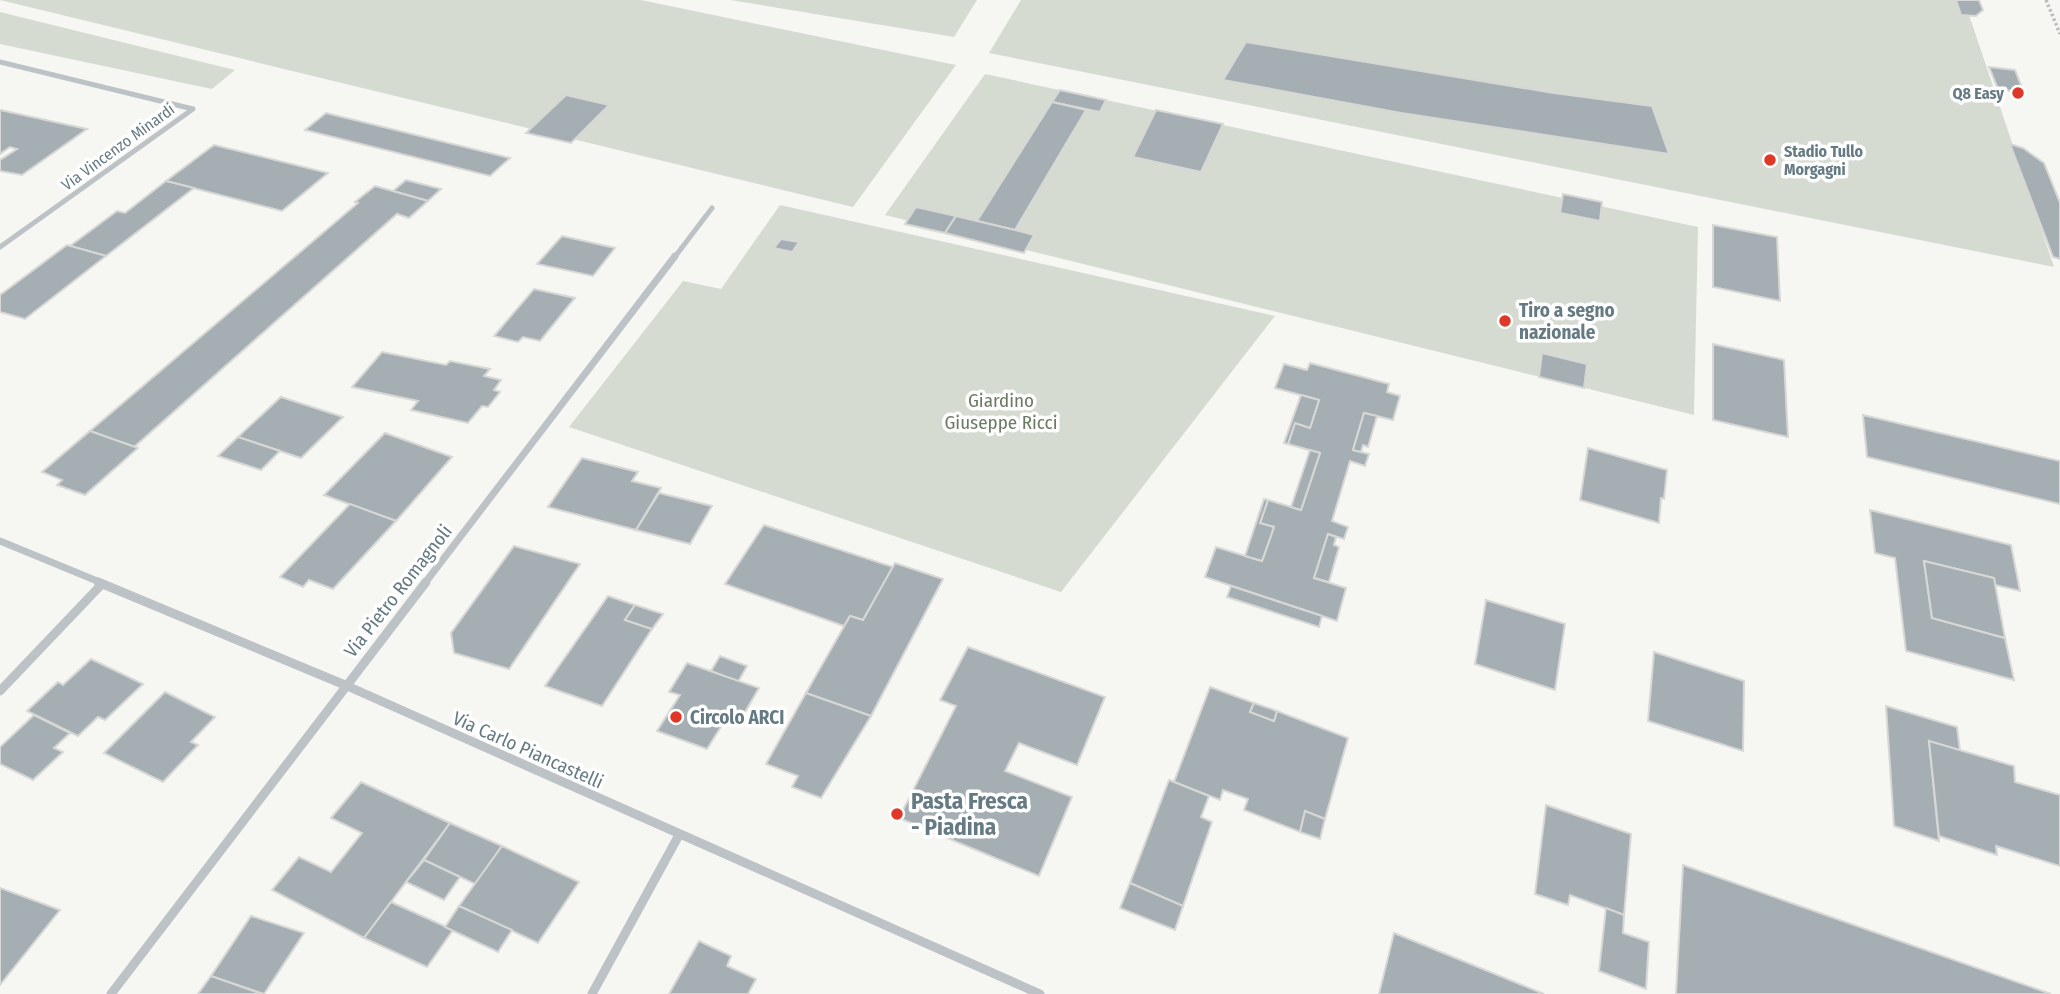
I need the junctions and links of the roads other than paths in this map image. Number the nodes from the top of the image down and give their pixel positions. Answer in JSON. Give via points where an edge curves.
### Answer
{"nodes":[{"id":1,"x":0,"y":62,"type":"edge"},
{"id":2,"x":712,"y":208,"type":"dead end"},
{"id":3,"x":0,"y":247,"type":"edge"},
{"id":4,"x":0,"y":541,"type":"edge"},
{"id":5,"x":101,"y":585,"type":"junction"},
{"id":6,"x":345,"y":685,"type":"junction"},
{"id":7,"x":0,"y":691,"type":"edge"},
{"id":8,"x":679,"y":835,"type":"junction"},
{"id":9,"x":111,"y":994,"type":"edge"},
{"id":10,"x":592,"y":994,"type":"edge"},
{"id":11,"x":1040,"y":994,"type":"edge"}],
"edges":[{"from":1,"to":3,"type":"street","name":"Via Vincenzo Minardi","via":[[192,109]]},
{"from":2,"to":6,"type":"street","name":"Via Pietro Romagnoli"},
{"from":4,"to":5,"type":"street","name":"Via Carlo Piancastelli"},
{"from":5,"to":6,"type":"street","name":"Via Carlo Piancastelli"},
{"from":5,"to":7,"type":"street"},
{"from":6,"to":8,"type":"street","name":"Via Carlo Piancastelli"},
{"from":6,"to":9,"type":"street","name":"Via Pietro Romagnoli"},
{"from":8,"to":10,"type":"street"},
{"from":8,"to":11,"type":"street","name":"Via Carlo Piancastelli"}]}
